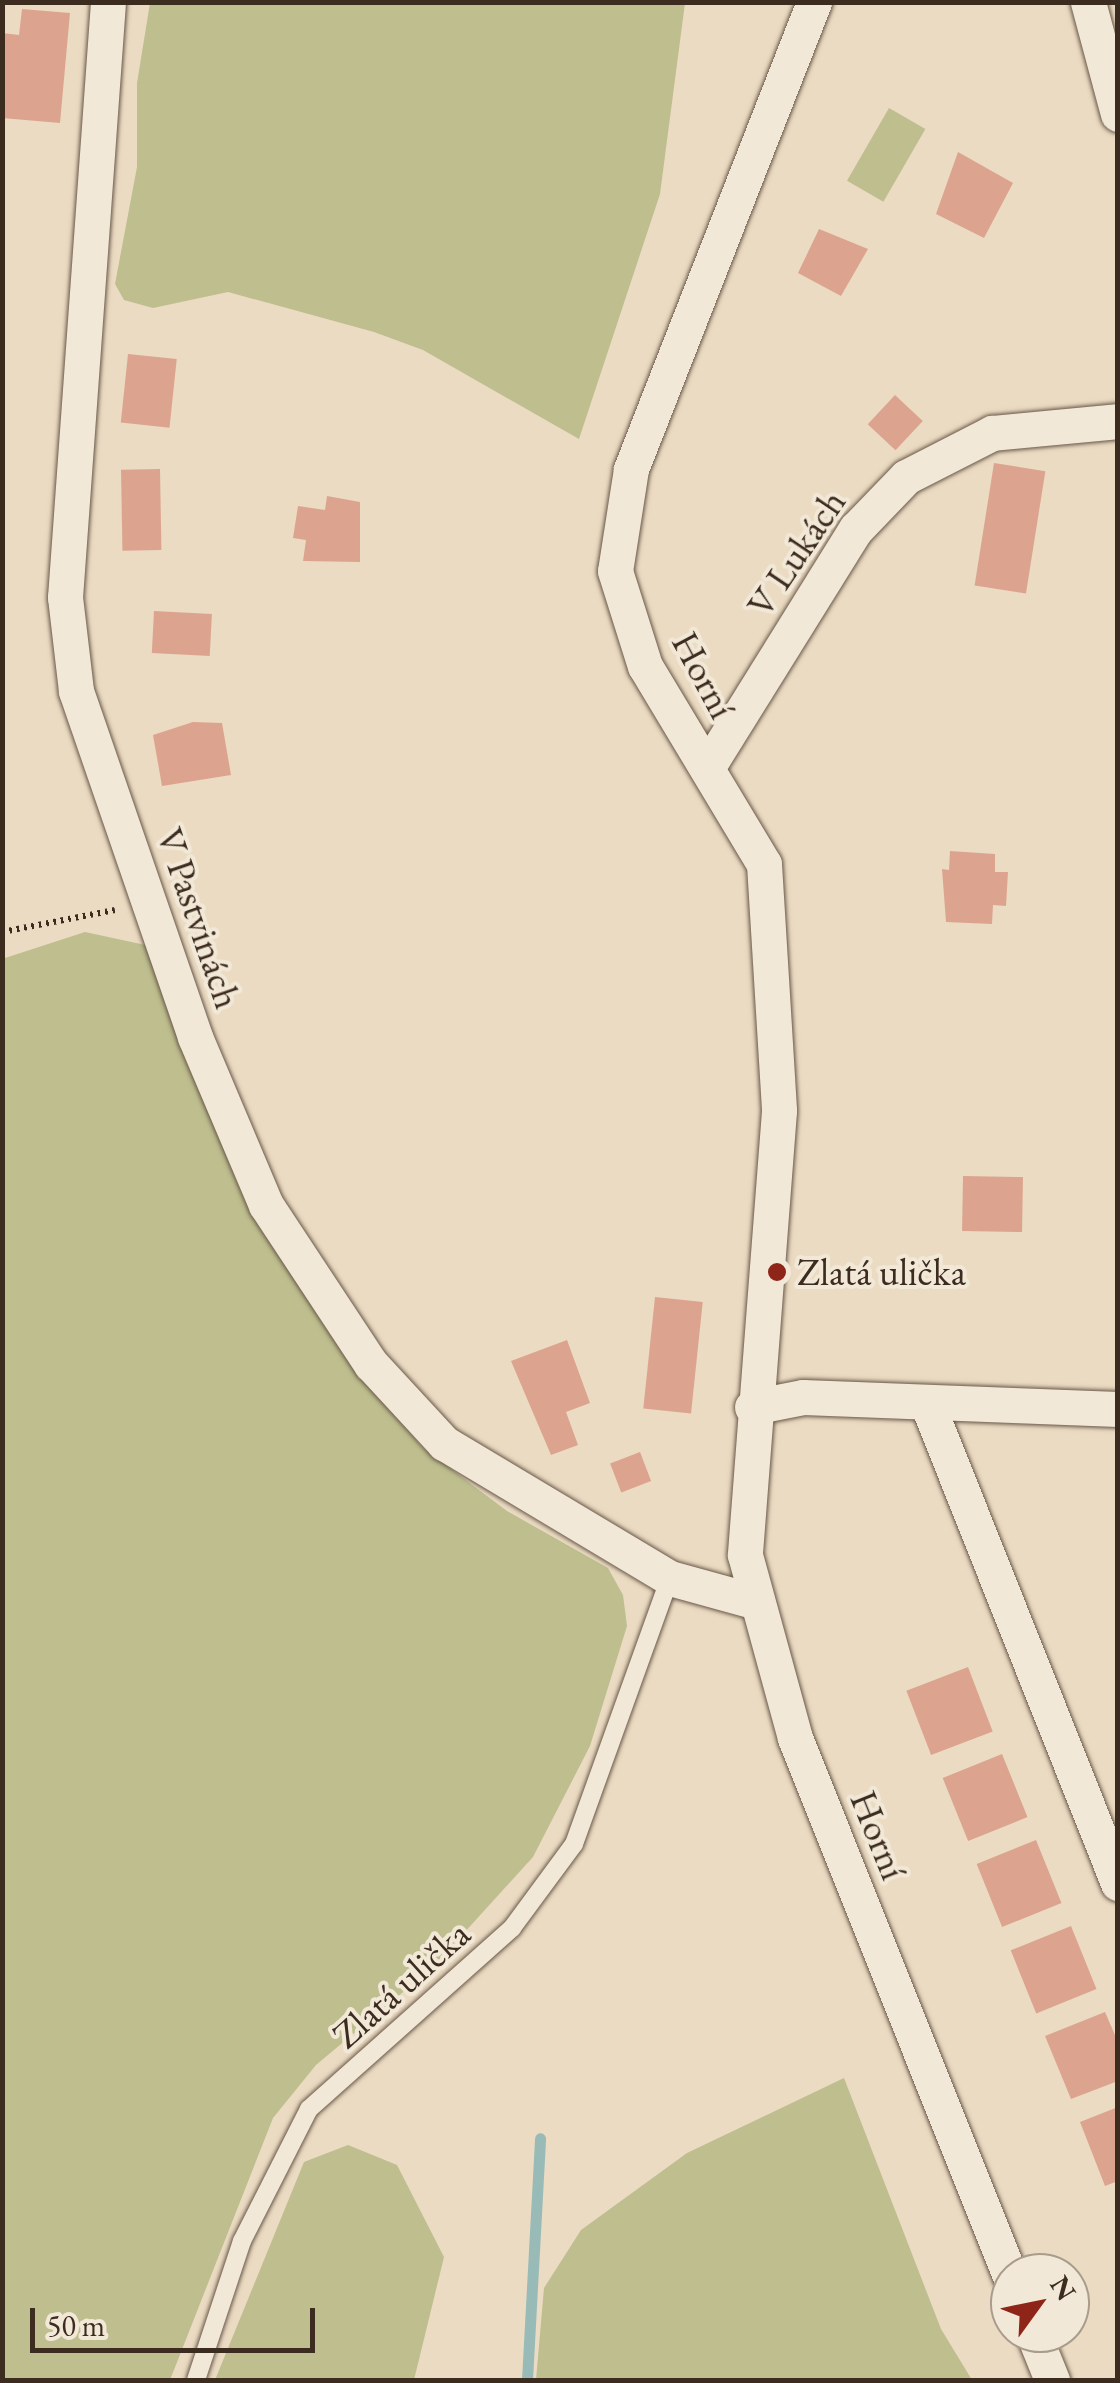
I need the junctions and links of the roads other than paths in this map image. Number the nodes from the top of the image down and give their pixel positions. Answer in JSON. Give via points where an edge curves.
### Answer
{"nodes":[{"id":1,"x":108,"y":2,"type":"edge"},
{"id":2,"x":814,"y":2,"type":"edge"},
{"id":3,"x":1088,"y":2,"type":"edge"},
{"id":4,"x":1118,"y":114,"type":"edge"},
{"id":5,"x":1118,"y":421,"type":"edge"},
{"id":6,"x":707,"y":768,"type":"junction"},
{"id":7,"x":927,"y":1403,"type":"junction"},
{"id":8,"x":752,"y":1408,"type":"junction"},
{"id":9,"x":1118,"y":1409,"type":"edge"},
{"id":10,"x":670,"y":1578,"type":"junction"},
{"id":11,"x":757,"y":1602,"type":"junction"},
{"id":12,"x":1118,"y":1883,"type":"edge"},
{"id":13,"x":1001,"y":2253,"type":"edge"},
{"id":14,"x":1041,"y":2353,"type":"edge"},
{"id":15,"x":196,"y":2380,"type":"edge"},
{"id":16,"x":1052,"y":2380,"type":"edge"}],
"edges":[{"from":1,"to":10,"type":"street","name":"V Pastvinách","via":[[64,597],[76,692],[194,1036],[266,1205],[371,1364],[444,1444]]},
{"from":2,"to":6,"type":"street","name":"Horní","via":[[630,469],[615,571],[644,666]]},
{"from":3,"to":4,"type":"street"},
{"from":5,"to":6,"type":"street","name":"V Lukách","via":[[992,433],[906,477],[856,529]]},
{"from":6,"to":8,"type":"street","name":"Horní","via":[[764,864],[779,1111]]},
{"from":7,"to":8,"type":"street","via":[[803,1397]]},
{"from":7,"to":9,"type":"street"},
{"from":7,"to":12,"type":"street"},
{"from":8,"to":11,"type":"street","name":"Horní","via":[[744,1555]]},
{"from":10,"to":11,"type":"street","name":"V Pastvinách"},
{"from":10,"to":15,"type":"lane","name":"Zlatá ulička","via":[[574,1844],[512,1928],[308,2109],[242,2240]]},
{"from":11,"to":13,"type":"street","name":"Horní","via":[[794,1738]]},
{"from":14,"to":16,"type":"street"}]}
